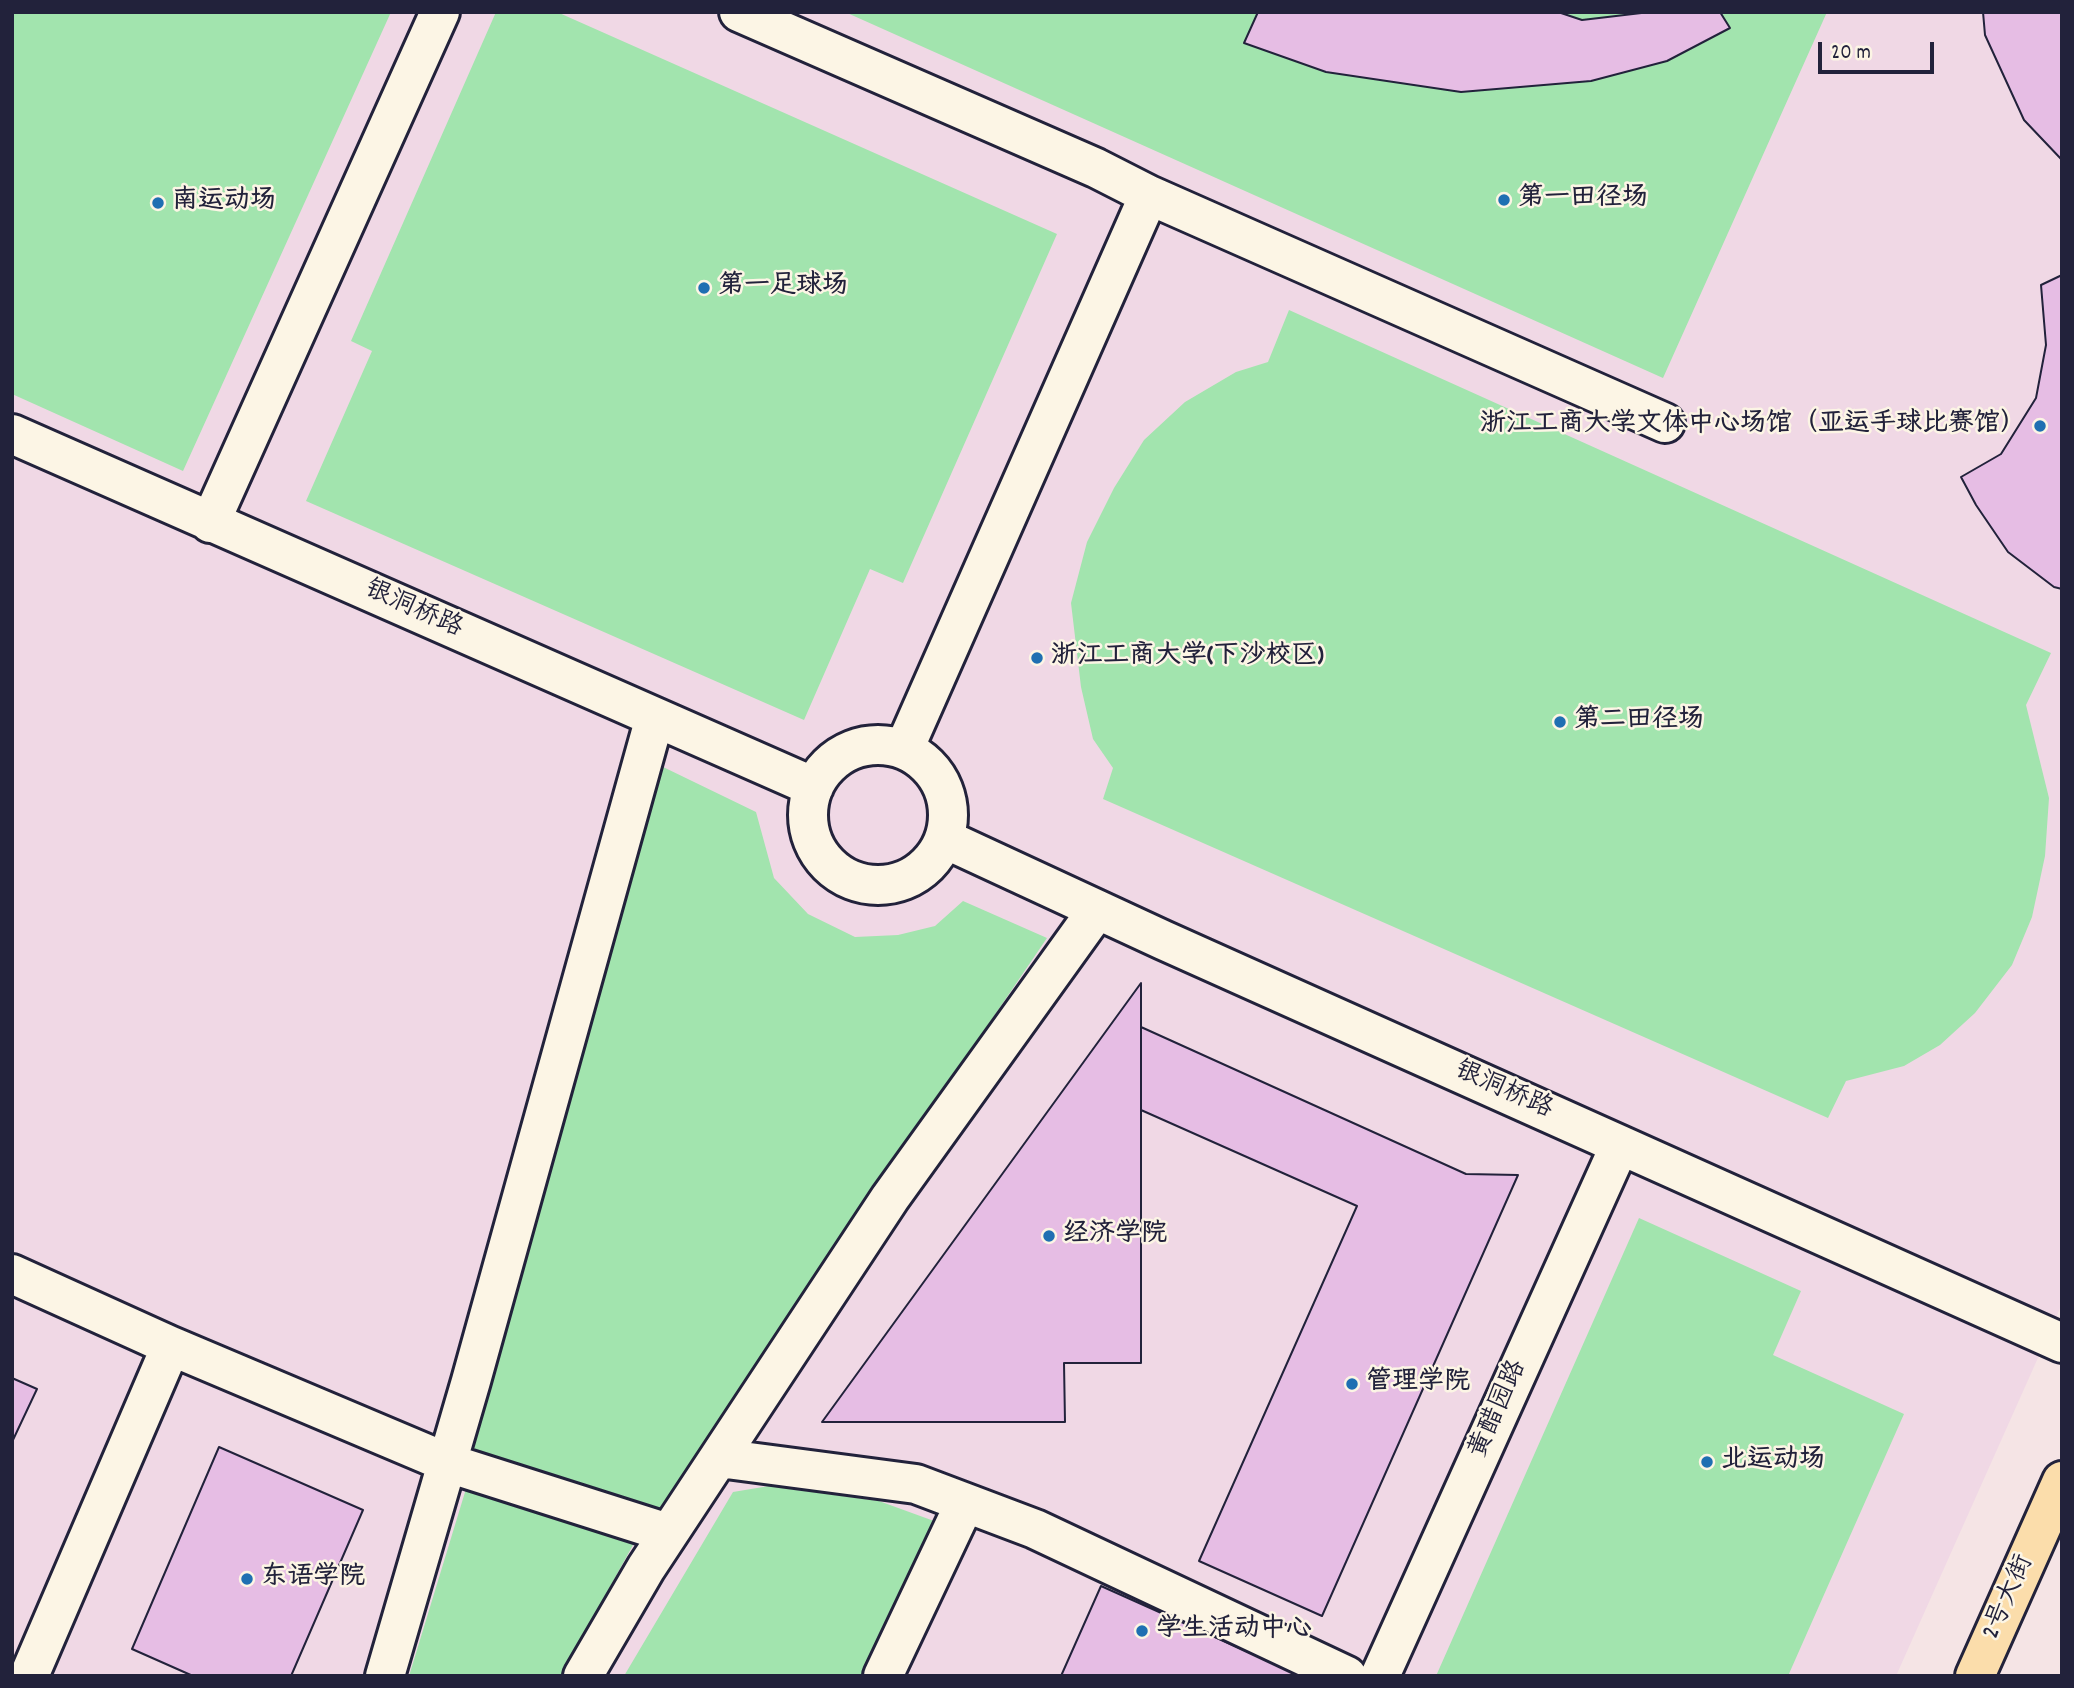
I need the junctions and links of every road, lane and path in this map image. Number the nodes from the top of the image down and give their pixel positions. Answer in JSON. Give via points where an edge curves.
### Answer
{"nodes":[{"id":1,"x":440,"y":12,"type":"edge"},
{"id":2,"x":739,"y":12,"type":"edge"},
{"id":3,"x":1149,"y":195,"type":"junction"},
{"id":4,"x":1665,"y":423,"type":"dead end"},
{"id":5,"x":12,"y":434,"type":"edge"},
{"id":6,"x":210,"y":523,"type":"junction"},
{"id":7,"x":655,"y":717,"type":"junction"},
{"id":8,"x":904,"y":749,"type":"junction"},
{"id":9,"x":814,"y":787,"type":"junction"},
{"id":10,"x":944,"y":839,"type":"junction"},
{"id":11,"x":1097,"y":910,"type":"junction"},
{"id":12,"x":1620,"y":1145,"type":"junction"},
{"id":13,"x":12,"y":1274,"type":"edge"},
{"id":14,"x":2062,"y":1343,"type":"edge"},
{"id":15,"x":171,"y":1346,"type":"junction"},
{"id":16,"x":719,"y":1458,"type":"junction"},
{"id":17,"x":448,"y":1463,"type":"junction"},
{"id":18,"x":2062,"y":1481,"type":"edge"},
{"id":19,"x":965,"y":1503,"type":"junction"},
{"id":20,"x":668,"y":1533,"type":"junction"},
{"id":21,"x":29,"y":1676,"type":"edge"},
{"id":22,"x":385,"y":1676,"type":"edge"},
{"id":23,"x":583,"y":1676,"type":"edge"},
{"id":24,"x":883,"y":1676,"type":"edge"},
{"id":25,"x":1347,"y":1676,"type":"edge"},
{"id":26,"x":1380,"y":1676,"type":"edge"},
{"id":27,"x":1975,"y":1676,"type":"edge"}],
"edges":[{"from":1,"to":6,"type":"street"},
{"from":2,"to":3,"type":"street"},
{"from":3,"to":4,"type":"street"},
{"from":3,"to":8,"type":"street"},
{"from":5,"to":6,"type":"street","name":"银洞桥路"},
{"from":6,"to":7,"type":"street","name":"银洞桥路"},
{"from":7,"to":9,"type":"street","name":"银洞桥路"},
{"from":7,"to":17,"type":"street"},
{"from":8,"to":9,"type":"street","via":[[878,744],[851,750],[829,765]]},
{"from":8,"to":10,"type":"street","via":[[927,764],[942,786],[948,812]]},
{"from":9,"to":10,"type":"street","via":[[808,811],[811,836],[822,859],[841,875],[864,884],[889,885],[913,876],[932,861]]},
{"from":10,"to":11,"type":"street","name":"银洞桥路"},
{"from":11,"to":12,"type":"street","name":"银洞桥路"},
{"from":11,"to":16,"type":"street","via":[[890,1198]]},
{"from":12,"to":14,"type":"street","name":"银洞桥路"},
{"from":12,"to":26,"type":"street","name":"黄醋园路"},
{"from":13,"to":15,"type":"street"},
{"from":15,"to":17,"type":"street"},
{"from":15,"to":21,"type":"street"},
{"from":16,"to":19,"type":"street","via":[[916,1484]]},
{"from":16,"to":20,"type":"street"},
{"from":17,"to":20,"type":"street"},
{"from":17,"to":22,"type":"street"},
{"from":18,"to":27,"type":"main road","name":"2号大街"},
{"from":19,"to":24,"type":"street"},
{"from":19,"to":25,"type":"street","via":[[1035,1529]]},
{"from":20,"to":23,"type":"street"}]}
